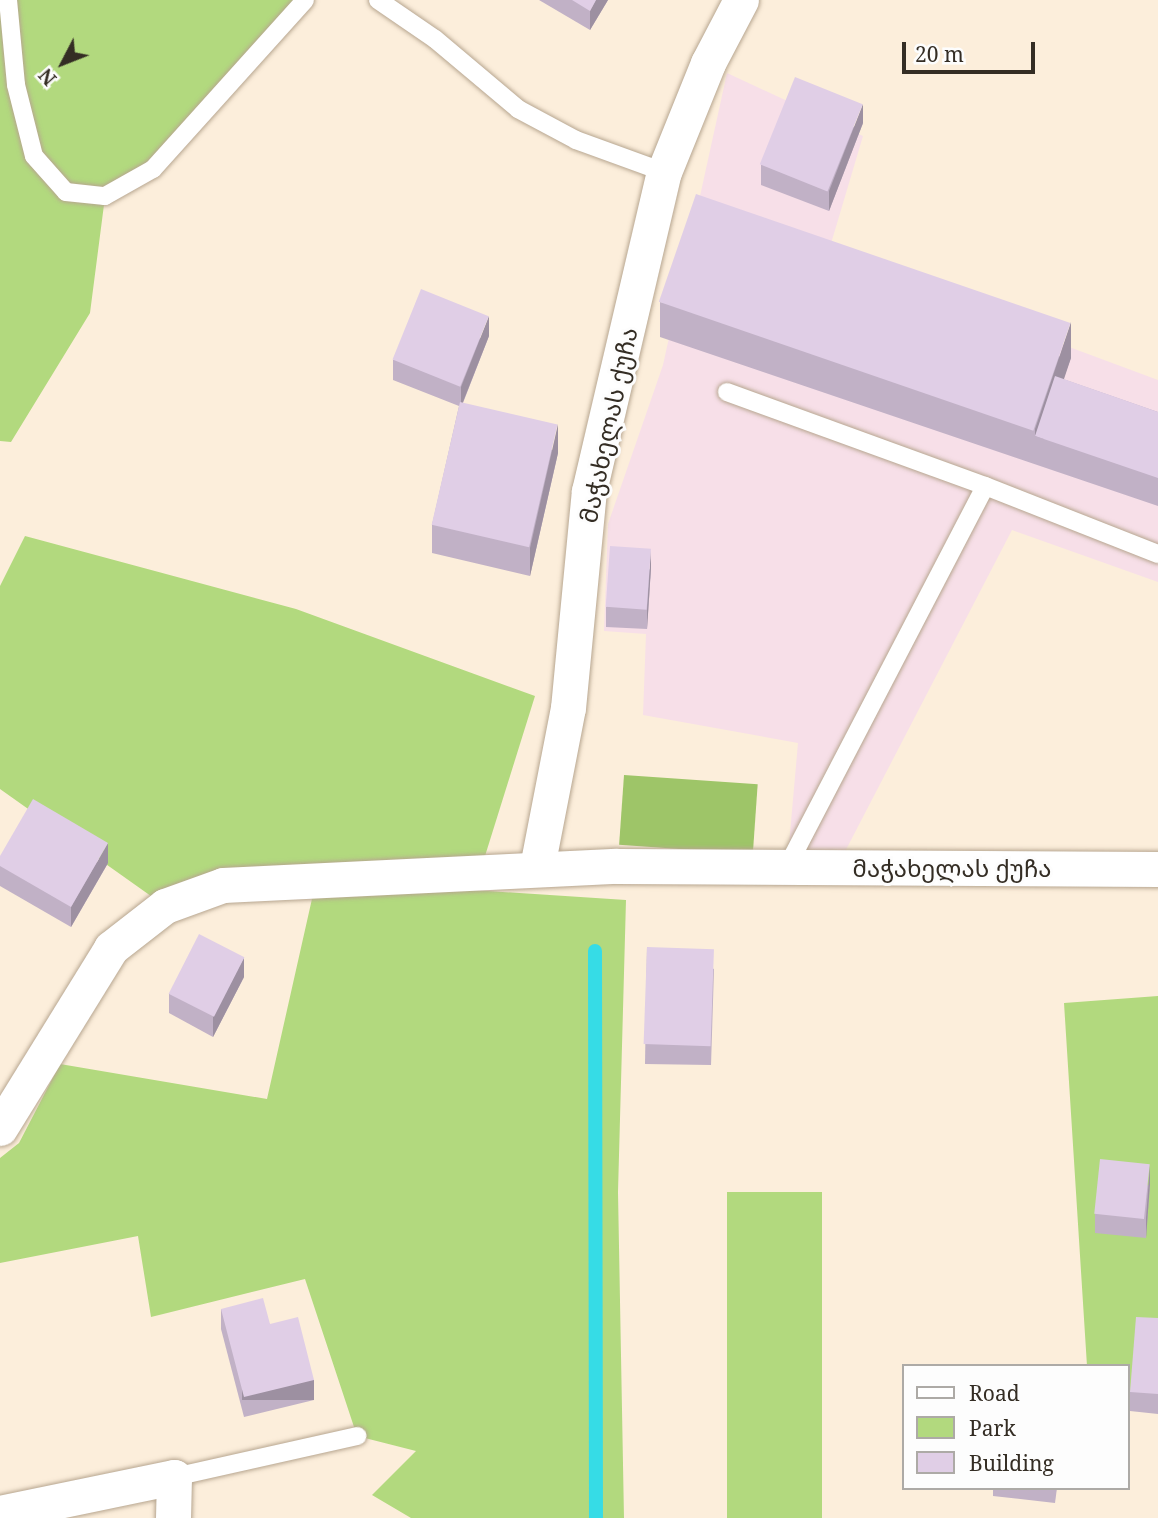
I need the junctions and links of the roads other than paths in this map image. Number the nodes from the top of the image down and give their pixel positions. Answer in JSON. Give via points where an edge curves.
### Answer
{"nodes":[{"id":1,"x":8,"y":0,"type":"edge"},
{"id":2,"x":305,"y":0,"type":"edge"},
{"id":3,"x":378,"y":0,"type":"edge"},
{"id":4,"x":741,"y":0,"type":"edge"},
{"id":5,"x":664,"y":172,"type":"junction"},
{"id":6,"x":727,"y":392,"type":"dead end"},
{"id":7,"x":985,"y":486,"type":"junction"},
{"id":8,"x":1158,"y":554,"type":"edge"},
{"id":9,"x":537,"y":867,"type":"junction"},
{"id":10,"x":788,"y":867,"type":"junction"},
{"id":11,"x":1158,"y":869,"type":"edge"},
{"id":12,"x":0,"y":1128,"type":"edge"},
{"id":13,"x":357,"y":1436,"type":"dead end"},
{"id":14,"x":173,"y":1477,"type":"junction"},
{"id":15,"x":0,"y":1513,"type":"edge"},
{"id":16,"x":173,"y":1518,"type":"edge"}],
"edges":[{"from":1,"to":2,"type":"lane","via":[[16,85],[34,156],[66,191],[105,197],[153,169]]},
{"from":3,"to":5,"type":"lane","via":[[435,39],[518,109],[576,140]]},
{"from":4,"to":5,"type":"street","name":"მაჭახელას ქუჩა","via":[[708,63]]},
{"from":5,"to":9,"type":"street","name":"მაჭახელას ქუჩა","via":[[589,491],[568,708]]},
{"from":6,"to":7,"type":"lane"},
{"from":7,"to":8,"type":"lane"},
{"from":7,"to":10,"type":"lane"},
{"from":9,"to":10,"type":"street","name":"მაჭახელას ქუჩა"},
{"from":9,"to":12,"type":"street","name":"მაჭახელას ქუჩა","via":[[223,885],[165,906],[111,948]]},
{"from":10,"to":11,"type":"street","name":"მაჭახელას ქუჩა"},
{"from":13,"to":14,"type":"lane"},
{"from":14,"to":15,"type":"street"},
{"from":14,"to":16,"type":"street"}]}
